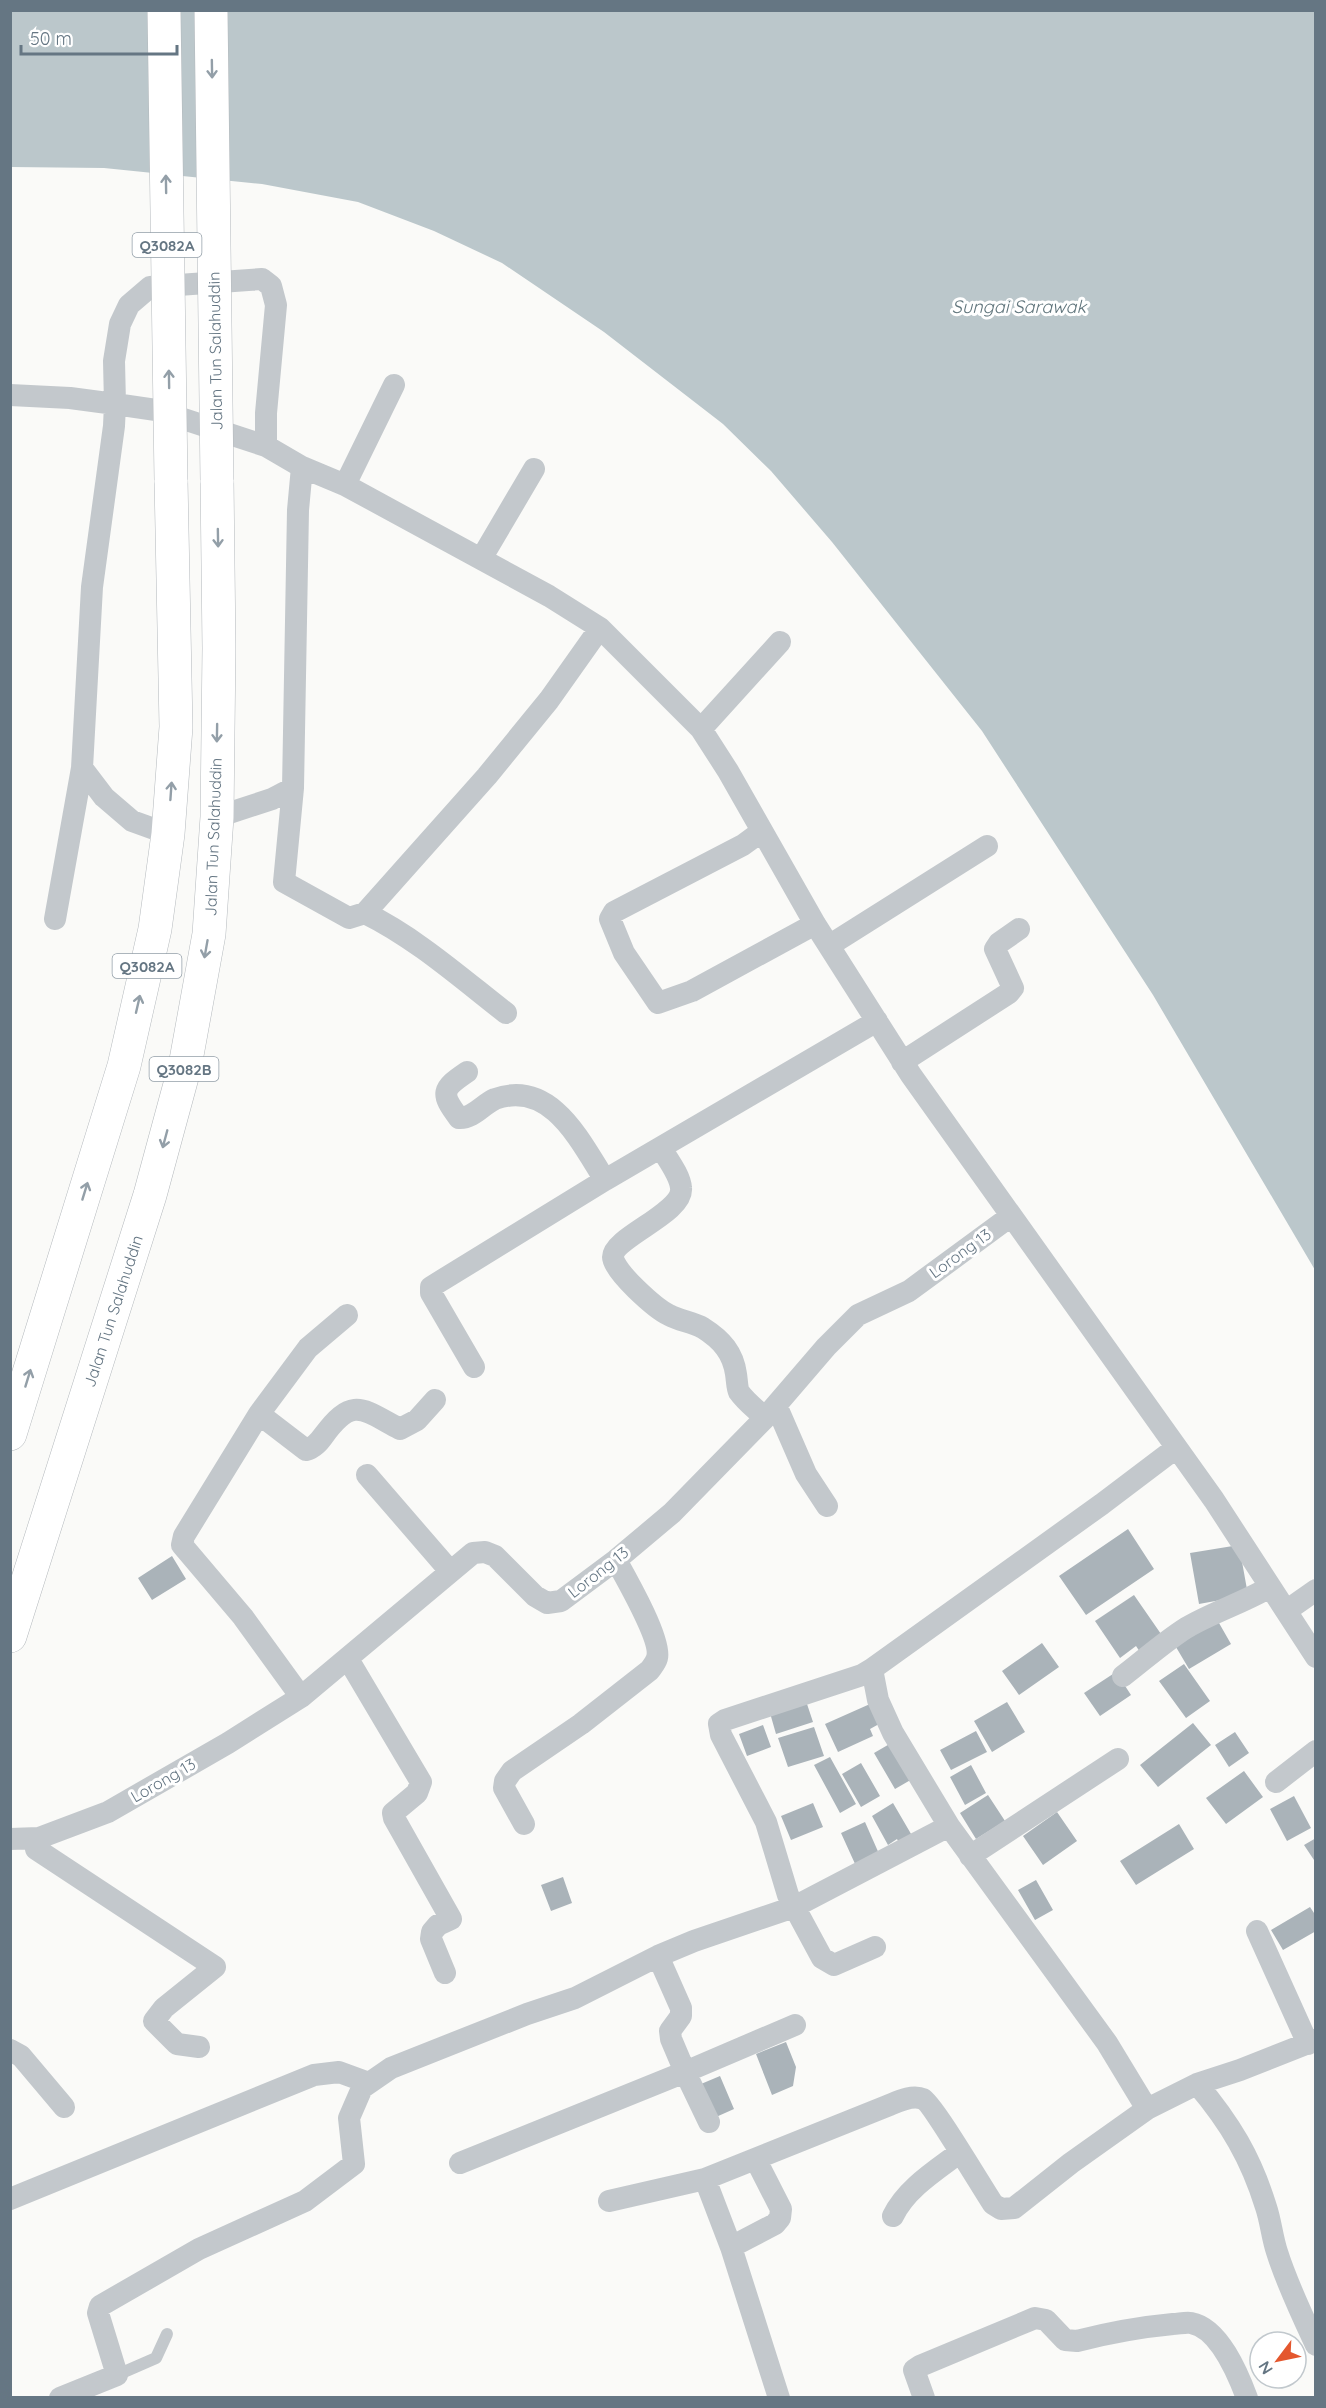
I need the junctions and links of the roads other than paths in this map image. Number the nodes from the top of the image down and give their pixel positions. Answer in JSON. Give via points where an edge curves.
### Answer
{"nodes":[{"id":1,"x":164,"y":10,"type":"edge"},
{"id":2,"x":211,"y":10,"type":"edge"},
{"id":3,"x":394,"y":385,"type":"dead end"},
{"id":4,"x":10,"y":395,"type":"edge"},
{"id":5,"x":116,"y":404,"type":"junction"},
{"id":6,"x":266,"y":446,"type":"junction"},
{"id":7,"x":302,"y":467,"type":"junction"},
{"id":8,"x":534,"y":469,"type":"dead end"},
{"id":9,"x":345,"y":485,"type":"junction"},
{"id":10,"x":481,"y":559,"type":"junction"},
{"id":11,"x":600,"y":628,"type":"junction"},
{"id":12,"x":780,"y":642,"type":"dead end"},
{"id":13,"x":701,"y":729,"type":"junction"},
{"id":14,"x":82,"y":768,"type":"junction"},
{"id":15,"x":293,"y":788,"type":"junction"},
{"id":16,"x":217,"y":817,"type":"junction"},
{"id":17,"x":762,"y":831,"type":"junction"},
{"id":18,"x":168,"y":834,"type":"junction"},
{"id":19,"x":987,"y":846,"type":"dead end"},
{"id":20,"x":365,"y":913,"type":"junction"},
{"id":21,"x":55,"y":918,"type":"dead end"},
{"id":22,"x":815,"y":924,"type":"junction"},
{"id":23,"x":1019,"y":929,"type":"dead end"},
{"id":24,"x":830,"y":945,"type":"junction"},
{"id":25,"x":506,"y":1013,"type":"dead end"},
{"id":26,"x":877,"y":1021,"type":"junction"},
{"id":27,"x":902,"y":1062,"type":"junction"},
{"id":28,"x":467,"y":1072,"type":"dead end"},
{"id":29,"x":661,"y":1148,"type":"junction"},
{"id":30,"x":605,"y":1179,"type":"junction"},
{"id":31,"x":1011,"y":1216,"type":"junction"},
{"id":32,"x":346,"y":1315,"type":"dead end"},
{"id":33,"x":474,"y":1367,"type":"dead end"},
{"id":34,"x":435,"y":1400,"type":"dead end"},
{"id":35,"x":770,"y":1412,"type":"junction"},
{"id":36,"x":259,"y":1414,"type":"junction"},
{"id":37,"x":10,"y":1434,"type":"edge"},
{"id":38,"x":1176,"y":1448,"type":"junction"},
{"id":39,"x":367,"y":1476,"type":"dead end"},
{"id":40,"x":827,"y":1506,"type":"dead end"},
{"id":41,"x":616,"y":1560,"type":"junction"},
{"id":42,"x":450,"y":1571,"type":"junction"},
{"id":43,"x":1270,"y":1587,"type":"junction"},
{"id":44,"x":1316,"y":1590,"type":"edge"},
{"id":45,"x":1286,"y":1611,"type":"junction"},
{"id":46,"x":10,"y":1636,"type":"edge"},
{"id":47,"x":1316,"y":1657,"type":"edge"},
{"id":48,"x":348,"y":1659,"type":"junction"},
{"id":49,"x":872,"y":1670,"type":"junction"},
{"id":50,"x":1123,"y":1676,"type":"dead end"},
{"id":51,"x":301,"y":1697,"type":"junction"},
{"id":52,"x":1316,"y":1751,"type":"edge"},
{"id":53,"x":1118,"y":1760,"type":"dead end"},
{"id":54,"x":1276,"y":1782,"type":"dead end"},
{"id":55,"x":524,"y":1824,"type":"dead end"},
{"id":56,"x":949,"y":1826,"type":"junction"},
{"id":57,"x":24,"y":1838,"type":"edge"},
{"id":58,"x":970,"y":1856,"type":"junction"},
{"id":59,"x":794,"y":1907,"type":"junction"},
{"id":60,"x":1257,"y":1931,"type":"dead end"},
{"id":61,"x":875,"y":1947,"type":"dead end"},
{"id":62,"x":658,"y":1956,"type":"junction"},
{"id":63,"x":445,"y":1972,"type":"dead end"},
{"id":64,"x":795,"y":2025,"type":"dead end"},
{"id":65,"x":1312,"y":2042,"type":"edge"},
{"id":66,"x":199,"y":2047,"type":"dead end"},
{"id":67,"x":10,"y":2050,"type":"edge"},
{"id":68,"x":685,"y":2072,"type":"junction"},
{"id":69,"x":369,"y":2083,"type":"junction"},
{"id":70,"x":1197,"y":2084,"type":"junction"},
{"id":71,"x":63,"y":2107,"type":"dead end"},
{"id":72,"x":1148,"y":2109,"type":"junction"},
{"id":73,"x":709,"y":2122,"type":"dead end"},
{"id":74,"x":959,"y":2153,"type":"junction"},
{"id":75,"x":756,"y":2160,"type":"junction"},
{"id":76,"x":460,"y":2163,"type":"dead end"},
{"id":77,"x":705,"y":2179,"type":"junction"},
{"id":78,"x":10,"y":2199,"type":"edge"},
{"id":79,"x":609,"y":2201,"type":"dead end"},
{"id":80,"x":893,"y":2216,"type":"dead end"},
{"id":81,"x":731,"y":2247,"type":"junction"},
{"id":82,"x":167,"y":2334,"type":"dead end"},
{"id":83,"x":1316,"y":2345,"type":"edge"},
{"id":84,"x":117,"y":2375,"type":"junction"},
{"id":85,"x":60,"y":2397,"type":"edge"},
{"id":86,"x":780,"y":2397,"type":"edge"},
{"id":87,"x":924,"y":2397,"type":"edge"},
{"id":88,"x":1247,"y":2397,"type":"edge"}],
"edges":[{"from":18,"to":1,"type":"highway","number":"Q3082A","one_way":true,"bridge":true,"via":[[176,727]]},
{"from":2,"to":16,"type":"highway","name":"Jalan Tun Salahuddin","number":"Q3082B","one_way":true,"bridge":true,"via":[[219,648]]},
{"from":3,"to":9,"type":"street"},
{"from":4,"to":5,"type":"street"},
{"from":5,"to":6,"type":"street","via":[[156,410]]},
{"from":5,"to":6,"type":"street","via":[[114,361],[120,324],[129,305],[150,287],[262,279],[271,286],[276,305]]},
{"from":5,"to":14,"type":"street","via":[[92,586]]},
{"from":6,"to":7,"type":"street"},
{"from":7,"to":9,"type":"street"},
{"from":7,"to":15,"type":"street"},
{"from":8,"to":10,"type":"street"},
{"from":9,"to":10,"type":"street"},
{"from":10,"to":11,"type":"street"},
{"from":11,"to":13,"type":"street"},
{"from":11,"to":20,"type":"street","via":[[549,700],[487,776]]},
{"from":12,"to":13,"type":"street"},
{"from":13,"to":17,"type":"street"},
{"from":14,"to":18,"type":"street","via":[[104,797],[132,821]]},
{"from":14,"to":21,"type":"street"},
{"from":15,"to":16,"type":"street"},
{"from":15,"to":20,"type":"street","via":[[284,882],[349,918]]},
{"from":16,"to":46,"type":"highway","name":"Jalan Tun Salahuddin","number":"Q3082B","one_way":true,"via":[[209,934],[185,1066],[150,1195]]},
{"from":17,"to":22,"type":"street"},
{"from":17,"to":22,"type":"street","via":[[743,845],[614,912],[610,919],[624,953],[658,1003],[692,991]]},
{"from":37,"to":18,"type":"highway","number":"Q3082A","one_way":true,"via":[[124,1066],[155,929]]},
{"from":19,"to":24,"type":"street"},
{"from":20,"to":25,"type":"street","via":[[447,966]]},
{"from":22,"to":24,"type":"street"},
{"from":23,"to":27,"type":"street","via":[[995,949],[1013,988],[1009,993]]},
{"from":24,"to":26,"type":"street"},
{"from":26,"to":27,"type":"street"},
{"from":26,"to":29,"type":"street"},
{"from":27,"to":31,"type":"street"},
{"from":28,"to":30,"type":"street","via":[[448,1085],[445,1095],[459,1118],[494,1100],[513,1095],[532,1097],[568,1122]]},
{"from":29,"to":30,"type":"street"},
{"from":29,"to":35,"type":"street","via":[[682,1191],[677,1202],[621,1244],[613,1253],[613,1260],[649,1301],[669,1316],[702,1327],[726,1346],[734,1359],[738,1391]]},
{"from":30,"to":33,"type":"street","via":[[431,1287],[430,1293]]},
{"from":31,"to":35,"type":"street","name":"Lorong 13","via":[[909,1291],[858,1315]]},
{"from":31,"to":38,"type":"street"},
{"from":32,"to":36,"type":"street","via":[[308,1348]]},
{"from":34,"to":36,"type":"street","via":[[417,1420],[400,1429],[352,1409],[342,1413],[319,1442],[306,1450]]},
{"from":35,"to":40,"type":"street"},
{"from":35,"to":41,"type":"street","name":"Lorong 13","via":[[672,1513]]},
{"from":36,"to":51,"type":"street","via":[[182,1545],[243,1617]]},
{"from":38,"to":43,"type":"street"},
{"from":38,"to":49,"type":"street"},
{"from":39,"to":42,"type":"street"},
{"from":41,"to":42,"type":"street","name":"Lorong 13","via":[[561,1601],[547,1603],[495,1556],[485,1552],[473,1554]]},
{"from":41,"to":55,"type":"street","via":[[652,1630],[657,1658],[650,1670],[581,1724],[512,1771],[504,1788]]},
{"from":42,"to":48,"type":"street","name":"Lorong 13"},
{"from":43,"to":45,"type":"street"},
{"from":43,"to":50,"type":"street","via":[[1188,1627]]},
{"from":44,"to":45,"type":"street"},
{"from":45,"to":47,"type":"street"},
{"from":48,"to":51,"type":"street","name":"Lorong 13"},
{"from":48,"to":63,"type":"street","via":[[421,1782],[417,1793],[393,1813],[451,1919],[438,1925],[431,1939]]},
{"from":49,"to":56,"type":"street","via":[[878,1700],[893,1733]]},
{"from":49,"to":59,"type":"street","via":[[719,1724],[721,1736],[766,1822]]},
{"from":51,"to":57,"type":"street","name":"Lorong 13","via":[[108,1812]]},
{"from":52,"to":54,"type":"street"},
{"from":53,"to":58,"type":"street"},
{"from":56,"to":58,"type":"street"},
{"from":56,"to":59,"type":"street"},
{"from":57,"to":66,"type":"street","via":[[215,1967],[164,2008],[154,2021],[177,2044]]},
{"from":58,"to":72,"type":"street","via":[[1107,2043]]},
{"from":59,"to":61,"type":"street","via":[[822,1958],[834,1965]]},
{"from":59,"to":62,"type":"street"},
{"from":60,"to":65,"type":"street"},
{"from":62,"to":68,"type":"street","via":[[681,2008],[681,2016],[670,2031]]},
{"from":62,"to":69,"type":"street","via":[[575,1998],[391,2068]]},
{"from":64,"to":68,"type":"street"},
{"from":65,"to":70,"type":"street"},
{"from":67,"to":71,"type":"street","via":[[21,2056]]},
{"from":68,"to":73,"type":"street"},
{"from":68,"to":76,"type":"street"},
{"from":69,"to":78,"type":"street","via":[[339,2072],[314,2075]]},
{"from":69,"to":84,"type":"street","via":[[362,2088],[349,2118],[354,2164],[305,2201],[199,2249],[100,2306],[98,2313]]},
{"from":70,"to":72,"type":"street"},
{"from":70,"to":83,"type":"street","via":[[1233,2129],[1247,2154],[1289,2287]]},
{"from":72,"to":74,"type":"street","via":[[1014,2208],[1001,2209],[993,2204]]},
{"from":74,"to":75,"type":"street","via":[[935,2111],[925,2099],[916,2097]]},
{"from":74,"to":80,"type":"street","via":[[910,2190]]},
{"from":75,"to":77,"type":"street"},
{"from":75,"to":81,"type":"street","via":[[781,2209],[780,2218]]},
{"from":77,"to":79,"type":"street"},
{"from":77,"to":81,"type":"street"},
{"from":81,"to":86,"type":"street"},
{"from":82,"to":84,"type":"lane","via":[[156,2358]]},
{"from":84,"to":85,"type":"street"},
{"from":87,"to":88,"type":"street","via":[[914,2370],[1035,2318],[1046,2320],[1065,2340],[1192,2323],[1219,2342]]}]}
